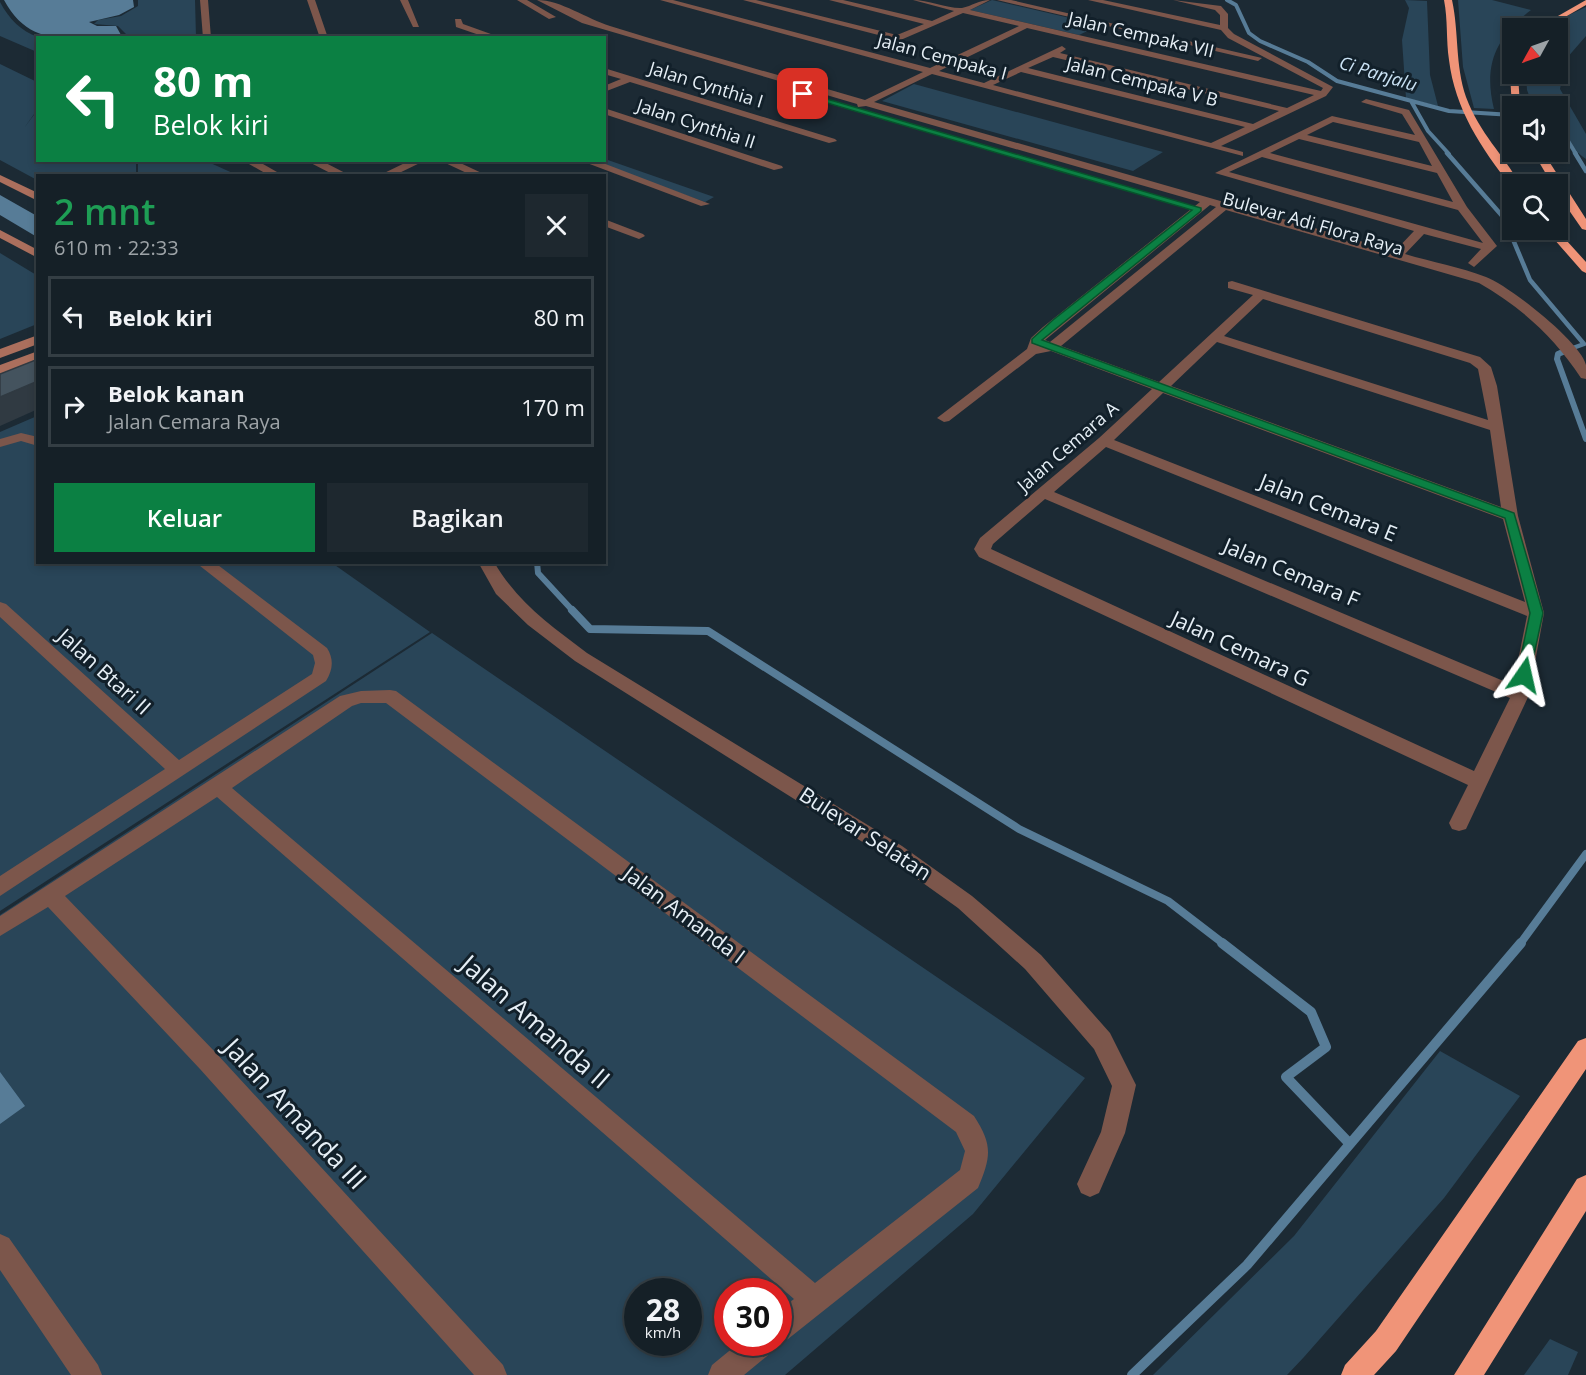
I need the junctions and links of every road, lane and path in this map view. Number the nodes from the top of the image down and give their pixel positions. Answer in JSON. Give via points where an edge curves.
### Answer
{"nodes":[{"id":1,"x":204,"y":0,"type":"edge"},
{"id":2,"x":312,"y":0,"type":"edge"},
{"id":3,"x":404,"y":0,"type":"edge"},
{"id":4,"x":521,"y":0,"type":"edge"},
{"id":5,"x":541,"y":0,"type":"edge"},
{"id":6,"x":664,"y":0,"type":"edge"},
{"id":7,"x":747,"y":0,"type":"edge"},
{"id":8,"x":833,"y":0,"type":"edge"},
{"id":9,"x":917,"y":0,"type":"edge"},
{"id":10,"x":986,"y":0,"type":"edge"},
{"id":11,"x":1001,"y":0,"type":"edge"},
{"id":12,"x":1092,"y":0,"type":"edge"},
{"id":13,"x":1177,"y":0,"type":"edge"},
{"id":14,"x":1448,"y":0,"type":"edge"},
{"id":15,"x":1586,"y":2,"type":"edge"},
{"id":16,"x":1062,"y":3,"type":"dead end"},
{"id":17,"x":961,"y":10,"type":"junction"},
{"id":18,"x":1047,"y":10,"type":"junction"},
{"id":19,"x":1558,"y":18,"type":"edge"},
{"id":20,"x":458,"y":21,"type":"dead end"},
{"id":21,"x":932,"y":23,"type":"junction"},
{"id":22,"x":1016,"y":23,"type":"junction"},
{"id":23,"x":416,"y":25,"type":"dead end"},
{"id":24,"x":1027,"y":25,"type":"junction"},
{"id":25,"x":1111,"y":25,"type":"junction"},
{"id":26,"x":608,"y":28,"type":"junction"},
{"id":27,"x":1224,"y":28,"type":"junction"},
{"id":28,"x":596,"y":33,"type":"junction"},
{"id":29,"x":207,"y":36,"type":"edge"},
{"id":30,"x":323,"y":36,"type":"edge"},
{"id":31,"x":492,"y":36,"type":"edge"},
{"id":32,"x":898,"y":38,"type":"junction"},
{"id":33,"x":1083,"y":38,"type":"junction"},
{"id":34,"x":861,"y":53,"type":"junction"},
{"id":35,"x":1052,"y":54,"type":"junction"},
{"id":36,"x":1283,"y":63,"type":"junction"},
{"id":37,"x":1020,"y":69,"type":"junction"},
{"id":38,"x":925,"y":70,"type":"junction"},
{"id":39,"x":606,"y":72,"type":"edge"},
{"id":40,"x":630,"y":79,"type":"junction"},
{"id":41,"x":985,"y":86,"type":"junction"},
{"id":42,"x":606,"y":88,"type":"edge"},
{"id":43,"x":1323,"y":94,"type":"junction"},
{"id":44,"x":1366,"y":102,"type":"dead end"},
{"id":45,"x":855,"y":104,"type":"junction"},
{"id":46,"x":1289,"y":111,"type":"junction"},
{"id":47,"x":606,"y":112,"type":"edge"},
{"id":48,"x":1255,"y":127,"type":"junction"},
{"id":49,"x":1297,"y":135,"type":"junction"},
{"id":50,"x":1423,"y":140,"type":"junction"},
{"id":51,"x":832,"y":141,"type":"dead end"},
{"id":52,"x":1213,"y":147,"type":"junction"},
{"id":53,"x":1260,"y":153,"type":"junction"},
{"id":54,"x":1239,"y":154,"type":"dead end"},
{"id":55,"x":606,"y":158,"type":"edge"},
{"id":56,"x":251,"y":162,"type":"edge"},
{"id":57,"x":314,"y":162,"type":"edge"},
{"id":58,"x":416,"y":162,"type":"edge"},
{"id":59,"x":449,"y":162,"type":"edge"},
{"id":60,"x":590,"y":162,"type":"edge"},
{"id":61,"x":778,"y":168,"type":"dead end"},
{"id":62,"x":1440,"y":171,"type":"junction"},
{"id":63,"x":275,"y":174,"type":"edge"},
{"id":64,"x":342,"y":174,"type":"edge"},
{"id":65,"x":388,"y":174,"type":"edge"},
{"id":66,"x":478,"y":174,"type":"edge"},
{"id":67,"x":1507,"y":174,"type":"edge"},
{"id":68,"x":0,"y":178,"type":"edge"},
{"id":69,"x":36,"y":197,"type":"edge"},
{"id":70,"x":717,"y":198,"type":"dead end"},
{"id":71,"x":1568,"y":201,"type":"edge"},
{"id":72,"x":705,"y":204,"type":"dead end"},
{"id":73,"x":1203,"y":206,"type":"junction"},
{"id":74,"x":1462,"y":208,"type":"junction"},
{"id":75,"x":1219,"y":210,"type":"junction"},
{"id":76,"x":606,"y":223,"type":"edge"},
{"id":77,"x":1586,"y":227,"type":"edge"},
{"id":78,"x":1422,"y":230,"type":"junction"},
{"id":79,"x":0,"y":233,"type":"edge"},
{"id":80,"x":639,"y":236,"type":"dead end"},
{"id":81,"x":1560,"y":240,"type":"edge"},
{"id":82,"x":1490,"y":248,"type":"junction"},
{"id":83,"x":36,"y":254,"type":"edge"},
{"id":84,"x":1397,"y":256,"type":"junction"},
{"id":85,"x":1474,"y":263,"type":"dead end"},
{"id":86,"x":1586,"y":269,"type":"edge"},
{"id":87,"x":1232,"y":285,"type":"dead end"},
{"id":88,"x":1261,"y":294,"type":"junction"},
{"id":89,"x":1512,"y":300,"type":"junction"},
{"id":90,"x":1214,"y":338,"type":"junction"},
{"id":91,"x":36,"y":340,"type":"edge"},
{"id":92,"x":1034,"y":346,"type":"junction"},
{"id":93,"x":1051,"y":347,"type":"junction"},
{"id":94,"x":0,"y":354,"type":"edge"},
{"id":95,"x":36,"y":356,"type":"edge"},
{"id":96,"x":0,"y":370,"type":"edge"},
{"id":97,"x":1586,"y":375,"type":"edge"},
{"id":98,"x":1162,"y":387,"type":"junction"},
{"id":99,"x":944,"y":418,"type":"dead end"},
{"id":100,"x":1496,"y":427,"type":"junction"},
{"id":101,"x":36,"y":441,"type":"edge"},
{"id":102,"x":1104,"y":441,"type":"junction"},
{"id":103,"x":3,"y":442,"type":"edge"},
{"id":104,"x":1044,"y":493,"type":"junction"},
{"id":105,"x":1510,"y":516,"type":"junction"},
{"id":106,"x":985,"y":553,"type":"joint"},
{"id":107,"x":206,"y":564,"type":"edge"},
{"id":108,"x":487,"y":564,"type":"edge"},
{"id":109,"x":0,"y":608,"type":"edge"},
{"id":110,"x":1536,"y":613,"type":"junction"},
{"id":111,"x":1520,"y":695,"type":"junction"},
{"id":112,"x":178,"y":770,"type":"junction"},
{"id":113,"x":1478,"y":781,"type":"junction"},
{"id":114,"x":218,"y":787,"type":"junction"},
{"id":115,"x":1459,"y":823,"type":"dead end"},
{"id":116,"x":0,"y":887,"type":"edge"},
{"id":117,"x":50,"y":895,"type":"junction"},
{"id":118,"x":0,"y":927,"type":"edge"},
{"id":119,"x":1586,"y":1049,"type":"edge"},
{"id":120,"x":1090,"y":1184,"type":"dead end"},
{"id":121,"x":1586,"y":1188,"type":"edge"},
{"id":122,"x":0,"y":1247,"type":"edge"},
{"id":123,"x":815,"y":1300,"type":"junction"},
{"id":124,"x":792,"y":1318,"type":"edge"},
{"id":125,"x":745,"y":1356,"type":"edge"},
{"id":126,"x":88,"y":1375,"type":"edge"},
{"id":127,"x":493,"y":1375,"type":"edge"},
{"id":128,"x":722,"y":1375,"type":"edge"},
{"id":129,"x":1355,"y":1375,"type":"edge"},
{"id":130,"x":1468,"y":1375,"type":"edge"}],
"edges":[{"from":1,"to":29,"type":"street"},
{"from":2,"to":30,"type":"street"},
{"from":3,"to":23,"type":"street"},
{"from":4,"to":28,"type":"street","name":"Bulevar Adi Flora Raya","via":[[546,15]]},
{"from":5,"to":26,"type":"street","name":"Bulevar Adi Flora Raya"},
{"from":6,"to":34,"type":"street","name":"Jalan Cempaka I"},
{"from":7,"to":32,"type":"street"},
{"from":8,"to":21,"type":"street"},
{"from":9,"to":17,"type":"street","name":"Jalan Cempaka VII"},
{"from":10,"to":17,"type":"street"},
{"from":11,"to":18,"type":"street"},
{"from":12,"to":27,"type":"street"},
{"from":13,"to":27,"type":"street","via":[[1218,8],[1224,14]]},
{"from":14,"to":67,"type":"highway","via":[[1454,72],[1464,106],[1480,140]]},
{"from":15,"to":19,"type":"highway"},
{"from":16,"to":18,"type":"street"},
{"from":17,"to":21,"type":"street"},
{"from":17,"to":22,"type":"street","name":"Jalan Cempaka VII"},
{"from":18,"to":25,"type":"street"},
{"from":20,"to":31,"type":"street","via":[[459,25]]},
{"from":21,"to":32,"type":"street"},
{"from":22,"to":24,"type":"street","name":"Jalan Cempaka VII"},
{"from":22,"to":38,"type":"street"},
{"from":24,"to":33,"type":"street","name":"Jalan Cempaka VII"},
{"from":24,"to":38,"type":"street"},
{"from":25,"to":33,"type":"street"},
{"from":25,"to":36,"type":"street"},
{"from":26,"to":28,"type":"street"},
{"from":26,"to":45,"type":"street","name":"Bulevar Adi Flora Raya"},
{"from":27,"to":36,"type":"street"},
{"from":28,"to":45,"type":"street","name":"Bulevar Adi Flora Raya"},
{"from":32,"to":34,"type":"street"},
{"from":33,"to":35,"type":"street"},
{"from":33,"to":43,"type":"street","name":"Jalan Cempaka VII"},
{"from":34,"to":38,"type":"street","name":"Jalan Cempaka I"},
{"from":35,"to":37,"type":"street"},
{"from":35,"to":46,"type":"street"},
{"from":36,"to":43,"type":"street","via":[[1328,87]]},
{"from":37,"to":41,"type":"street"},
{"from":37,"to":48,"type":"street","name":"Jalan Cempaka V B"},
{"from":38,"to":41,"type":"street","name":"Jalan Cempaka I"},
{"from":38,"to":45,"type":"street"},
{"from":39,"to":40,"type":"street","name":"Jalan Cynthia I"},
{"from":40,"to":42,"type":"street"},
{"from":40,"to":51,"type":"street","name":"Jalan Cynthia I"},
{"from":41,"to":52,"type":"street","name":"Jalan Cempaka I"},
{"from":43,"to":46,"type":"street"},
{"from":44,"to":50,"type":"street","via":[[1406,112]]},
{"from":45,"to":73,"type":"street","name":"Bulevar Adi Flora Raya"},
{"from":46,"to":48,"type":"street"},
{"from":47,"to":61,"type":"street","name":"Jalan Cynthia II"},
{"from":48,"to":52,"type":"street"},
{"from":49,"to":50,"type":"street","via":[[1332,119]]},
{"from":49,"to":53,"type":"street"},
{"from":49,"to":62,"type":"street"},
{"from":50,"to":62,"type":"street"},
{"from":52,"to":54,"type":"street","name":"Jalan Cempaka I"},
{"from":53,"to":74,"type":"street"},
{"from":53,"to":78,"type":"street","via":[[1220,173]]},
{"from":55,"to":70,"type":"street"},
{"from":56,"to":63,"type":"street"},
{"from":57,"to":64,"type":"street"},
{"from":58,"to":65,"type":"street"},
{"from":59,"to":66,"type":"street"},
{"from":60,"to":72,"type":"street"},
{"from":62,"to":74,"type":"street"},
{"from":68,"to":69,"type":"main road"},
{"from":71,"to":77,"type":"highway"},
{"from":73,"to":75,"type":"street","name":"Bulevar Adi Flora Raya"},
{"from":73,"to":92,"type":"street","via":[[1056,322]]},
{"from":74,"to":82,"type":"street"},
{"from":75,"to":84,"type":"street","name":"Bulevar Adi Flora Raya"},
{"from":75,"to":89,"type":"street","name":"Bulevar Adi Flora Raya"},
{"from":75,"to":93,"type":"street"},
{"from":76,"to":80,"type":"street"},
{"from":78,"to":82,"type":"street"},
{"from":78,"to":84,"type":"street"},
{"from":79,"to":83,"type":"main road"},
{"from":81,"to":86,"type":"highway"},
{"from":82,"to":85,"type":"street"},
{"from":84,"to":89,"type":"street","name":"Bulevar Adi Flora Raya","via":[[1483,280]]},
{"from":87,"to":88,"type":"street"},
{"from":88,"to":90,"type":"street","name":"Jalan Cemara A"},
{"from":88,"to":100,"type":"street","via":[[1475,360],[1484,367],[1490,386]]},
{"from":89,"to":97,"type":"street","name":"Bulevar Adi Flora Raya","via":[[1570,350]]},
{"from":90,"to":98,"type":"street","name":"Jalan Cemara A"},
{"from":90,"to":100,"type":"street"},
{"from":91,"to":94,"type":"main road"},
{"from":92,"to":93,"type":"street"},
{"from":92,"to":99,"type":"street"},
{"from":93,"to":98,"type":"street"},
{"from":95,"to":96,"type":"main road"},
{"from":98,"to":102,"type":"street","name":"Jalan Cemara A"},
{"from":98,"to":105,"type":"street"},
{"from":100,"to":105,"type":"street"},
{"from":101,"to":103,"type":"street","via":[[21,437]]},
{"from":102,"to":104,"type":"street","name":"Jalan Cemara A"},
{"from":102,"to":110,"type":"street","name":"Jalan Cemara E"},
{"from":104,"to":106,"type":"street","name":"Jalan Cemara A","via":[[986,541],[982,549]]},
{"from":104,"to":111,"type":"street","name":"Jalan Cemara F"},
{"from":105,"to":110,"type":"street"},
{"from":106,"to":113,"type":"street","name":"Jalan Cemara G"},
{"from":107,"to":112,"type":"street","via":[[321,652],[324,663],[315,682]]},
{"from":108,"to":120,"type":"street","name":"Bulevar Selatan","via":[[502,590],[534,621],[582,657],[895,852],[965,902],[1033,962],[1102,1041],[1124,1085],[1113,1133]]},
{"from":109,"to":112,"type":"street","name":"Jalan Btari II"},
{"from":110,"to":111,"type":"street"},
{"from":111,"to":113,"type":"street"},
{"from":112,"to":116,"type":"street"},
{"from":113,"to":115,"type":"street"},
{"from":114,"to":117,"type":"street"},
{"from":114,"to":123,"type":"street","name":"Jalan Amanda II"},
{"from":114,"to":123,"type":"street","name":"Jalan Amanda I","via":[[346,701],[390,696],[965,1124],[976,1140],[978,1159],[969,1179]]},
{"from":117,"to":118,"type":"street"},
{"from":117,"to":127,"type":"street","name":"Jalan Amanda III","via":[[208,1060]]},
{"from":119,"to":129,"type":"highway","via":[[1386,1341]]},
{"from":121,"to":130,"type":"highway"},
{"from":122,"to":126,"type":"street"},
{"from":123,"to":124,"type":"street"},
{"from":125,"to":128,"type":"street"}]}
